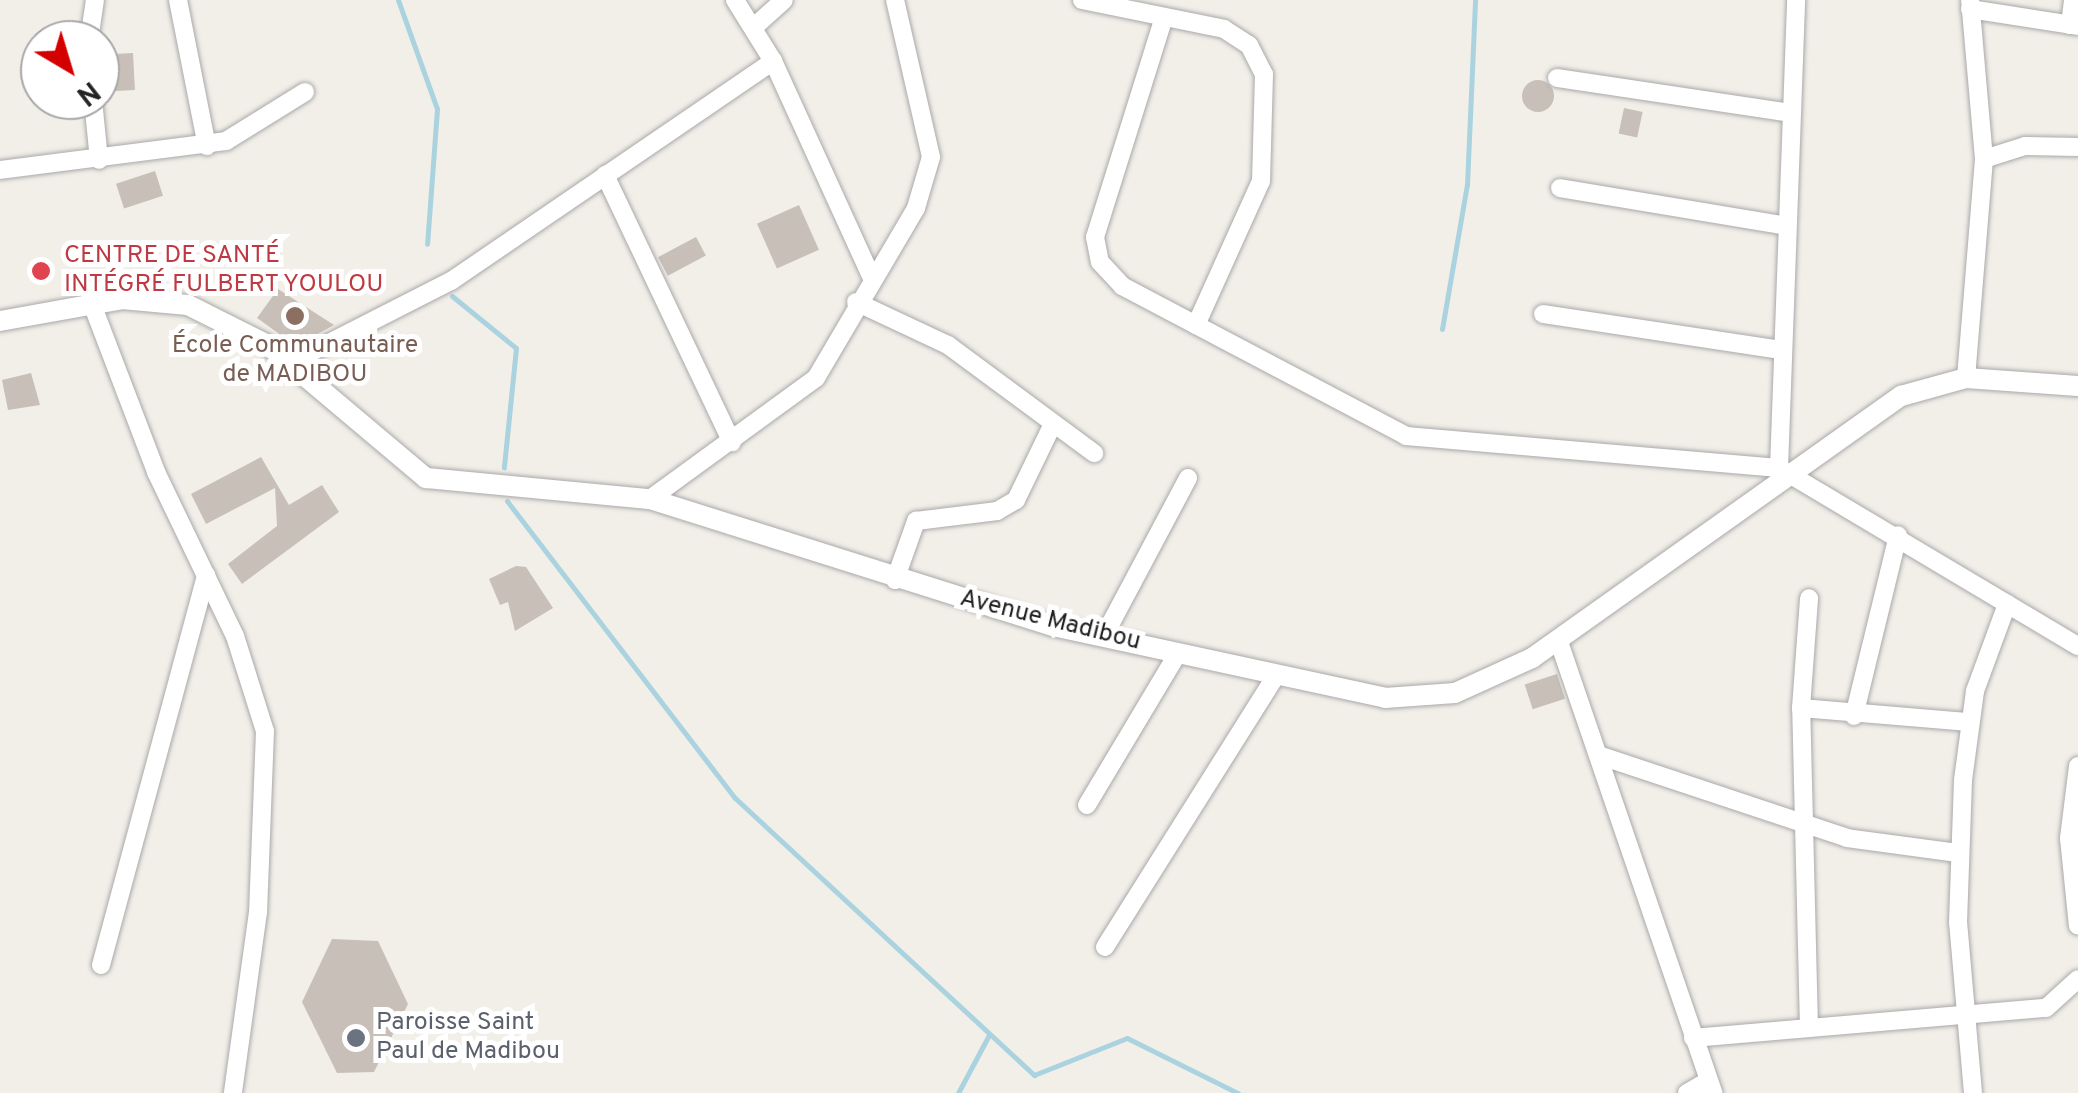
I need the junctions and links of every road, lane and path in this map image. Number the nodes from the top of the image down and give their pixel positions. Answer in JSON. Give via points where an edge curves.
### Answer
{"nodes":[{"id":1,"x":178,"y":0,"type":"edge"},
{"id":2,"x":734,"y":0,"type":"edge"},
{"id":3,"x":784,"y":0,"type":"edge"},
{"id":4,"x":895,"y":0,"type":"edge"},
{"id":5,"x":1082,"y":0,"type":"edge"},
{"id":6,"x":1796,"y":0,"type":"edge"},
{"id":7,"x":2074,"y":0,"type":"edge"},
{"id":8,"x":1970,"y":5,"type":"edge"},
{"id":9,"x":1164,"y":17,"type":"junction"},
{"id":10,"x":2074,"y":25,"type":"edge"},
{"id":11,"x":754,"y":27,"type":"junction"},
{"id":12,"x":773,"y":61,"type":"junction"},
{"id":13,"x":1557,"y":78,"type":"dead end"},
{"id":14,"x":305,"y":92,"type":"dead end"},
{"id":15,"x":1792,"y":113,"type":"junction"},
{"id":16,"x":95,"y":120,"type":"edge"},
{"id":17,"x":207,"y":146,"type":"junction"},
{"id":18,"x":2078,"y":148,"type":"edge"},
{"id":19,"x":1984,"y":159,"type":"junction"},
{"id":20,"x":99,"y":160,"type":"junction"},
{"id":21,"x":0,"y":170,"type":"edge"},
{"id":22,"x":604,"y":175,"type":"junction"},
{"id":23,"x":1560,"y":188,"type":"dead end"},
{"id":24,"x":1787,"y":226,"type":"junction"},
{"id":25,"x":871,"y":276,"type":"junction"},
{"id":26,"x":856,"y":302,"type":"junction"},
{"id":27,"x":92,"y":304,"type":"junction"},
{"id":28,"x":1544,"y":314,"type":"dead end"},
{"id":29,"x":0,"y":320,"type":"edge"},
{"id":30,"x":1196,"y":325,"type":"junction"},
{"id":31,"x":1780,"y":350,"type":"junction"},
{"id":32,"x":292,"y":362,"type":"junction"},
{"id":33,"x":1966,"y":378,"type":"junction"},
{"id":34,"x":2078,"y":386,"type":"edge"},
{"id":35,"x":1052,"y":426,"type":"junction"},
{"id":36,"x":732,"y":442,"type":"junction"},
{"id":37,"x":1094,"y":453,"type":"dead end"},
{"id":38,"x":1786,"y":471,"type":"junction"},
{"id":39,"x":1188,"y":478,"type":"dead end"},
{"id":40,"x":650,"y":498,"type":"junction"},
{"id":41,"x":1898,"y":534,"type":"junction"},
{"id":42,"x":206,"y":575,"type":"junction"},
{"id":43,"x":895,"y":580,"type":"junction"},
{"id":44,"x":1809,"y":598,"type":"dead end"},
{"id":45,"x":2007,"y":604,"type":"junction"},
{"id":46,"x":1104,"y":636,"type":"junction"},
{"id":47,"x":2077,"y":640,"type":"edge"},
{"id":48,"x":1559,"y":642,"type":"junction"},
{"id":49,"x":1178,"y":653,"type":"junction"},
{"id":50,"x":1276,"y":675,"type":"junction"},
{"id":51,"x":1801,"y":708,"type":"junction"},
{"id":52,"x":1854,"y":716,"type":"junction"},
{"id":53,"x":1969,"y":722,"type":"junction"},
{"id":54,"x":1598,"y":755,"type":"junction"},
{"id":55,"x":2078,"y":766,"type":"edge"},
{"id":56,"x":1087,"y":806,"type":"dead end"},
{"id":57,"x":1802,"y":820,"type":"junction"},
{"id":58,"x":1958,"y":853,"type":"junction"},
{"id":59,"x":2078,"y":926,"type":"edge"},
{"id":60,"x":1105,"y":947,"type":"dead end"},
{"id":61,"x":100,"y":965,"type":"dead end"},
{"id":62,"x":2078,"y":979,"type":"edge"},
{"id":63,"x":1968,"y":1015,"type":"junction"},
{"id":64,"x":1809,"y":1028,"type":"junction"},
{"id":65,"x":1692,"y":1038,"type":"junction"},
{"id":66,"x":1711,"y":1087,"type":"edge"},
{"id":67,"x":233,"y":1093,"type":"edge"},
{"id":68,"x":1687,"y":1093,"type":"edge"},
{"id":69,"x":1973,"y":1093,"type":"edge"}],
"edges":[{"from":1,"to":17,"type":"street"},
{"from":2,"to":11,"type":"street"},
{"from":3,"to":11,"type":"street"},
{"from":4,"to":25,"type":"street","via":[[930,157],[916,208]]},
{"from":5,"to":9,"type":"street"},
{"from":6,"to":15,"type":"street"},
{"from":7,"to":10,"type":"street"},
{"from":8,"to":10,"type":"street"},
{"from":8,"to":19,"type":"street"},
{"from":9,"to":30,"type":"street","via":[[1096,251],[1122,286]]},
{"from":9,"to":30,"type":"street","via":[[1238,35],[1264,74],[1261,181]]},
{"from":11,"to":12,"type":"street"},
{"from":12,"to":22,"type":"street"},
{"from":12,"to":25,"type":"street"},
{"from":13,"to":15,"type":"street"},
{"from":14,"to":17,"type":"street"},
{"from":15,"to":24,"type":"street"},
{"from":16,"to":20,"type":"street"},
{"from":17,"to":20,"type":"street"},
{"from":18,"to":19,"type":"street","via":[[2025,146]]},
{"from":19,"to":33,"type":"street"},
{"from":20,"to":21,"type":"street"},
{"from":22,"to":32,"type":"street","via":[[421,299]]},
{"from":22,"to":36,"type":"street"},
{"from":23,"to":24,"type":"street"},
{"from":24,"to":31,"type":"street"},
{"from":25,"to":26,"type":"street"},
{"from":26,"to":35,"type":"street","via":[[948,345]]},
{"from":26,"to":36,"type":"street","via":[[816,378]]},
{"from":27,"to":29,"type":"street","name":"Avenue Madibou"},
{"from":27,"to":32,"type":"street","name":"Avenue Madibou","via":[[157,298],[188,305]]},
{"from":27,"to":42,"type":"street"},
{"from":28,"to":31,"type":"street"},
{"from":30,"to":38,"type":"street","via":[[1406,436]]},
{"from":31,"to":38,"type":"street"},
{"from":32,"to":40,"type":"street","name":"Avenue Madibou","via":[[426,478]]},
{"from":33,"to":34,"type":"street","name":"Avenue Madibou"},
{"from":33,"to":38,"type":"street","name":"Avenue Madibou","via":[[1901,396]]},
{"from":35,"to":37,"type":"street"},
{"from":35,"to":43,"type":"street","via":[[1009,507],[922,517]]},
{"from":36,"to":40,"type":"street"},
{"from":38,"to":41,"type":"street"},
{"from":38,"to":48,"type":"street","name":"Avenue Madibou"},
{"from":39,"to":46,"type":"street"},
{"from":40,"to":43,"type":"street","name":"Avenue Madibou"},
{"from":41,"to":45,"type":"street"},
{"from":41,"to":52,"type":"street"},
{"from":42,"to":61,"type":"street"},
{"from":42,"to":67,"type":"street","via":[[265,731],[258,912]]},
{"from":43,"to":46,"type":"street","name":"Avenue Madibou"},
{"from":44,"to":51,"type":"street"},
{"from":45,"to":47,"type":"street"},
{"from":45,"to":53,"type":"street"},
{"from":46,"to":49,"type":"street","name":"Avenue Madibou"},
{"from":48,"to":50,"type":"street","name":"Avenue Madibou","via":[[1491,679],[1422,699]]},
{"from":48,"to":54,"type":"street"},
{"from":49,"to":50,"type":"street","name":"Avenue Madibou"},
{"from":49,"to":56,"type":"street"},
{"from":50,"to":60,"type":"street"},
{"from":51,"to":52,"type":"street"},
{"from":51,"to":57,"type":"street"},
{"from":52,"to":53,"type":"street"},
{"from":53,"to":58,"type":"street"},
{"from":54,"to":57,"type":"street"},
{"from":54,"to":65,"type":"street"},
{"from":55,"to":59,"type":"street","via":[[2068,838]]},
{"from":57,"to":58,"type":"street","via":[[1886,847]]},
{"from":57,"to":64,"type":"street"},
{"from":58,"to":63,"type":"street"},
{"from":62,"to":63,"type":"street","via":[[2046,1008]]},
{"from":63,"to":64,"type":"street"},
{"from":63,"to":69,"type":"street"},
{"from":64,"to":65,"type":"street"},
{"from":65,"to":66,"type":"street"},
{"from":66,"to":68,"type":"street"}]}
